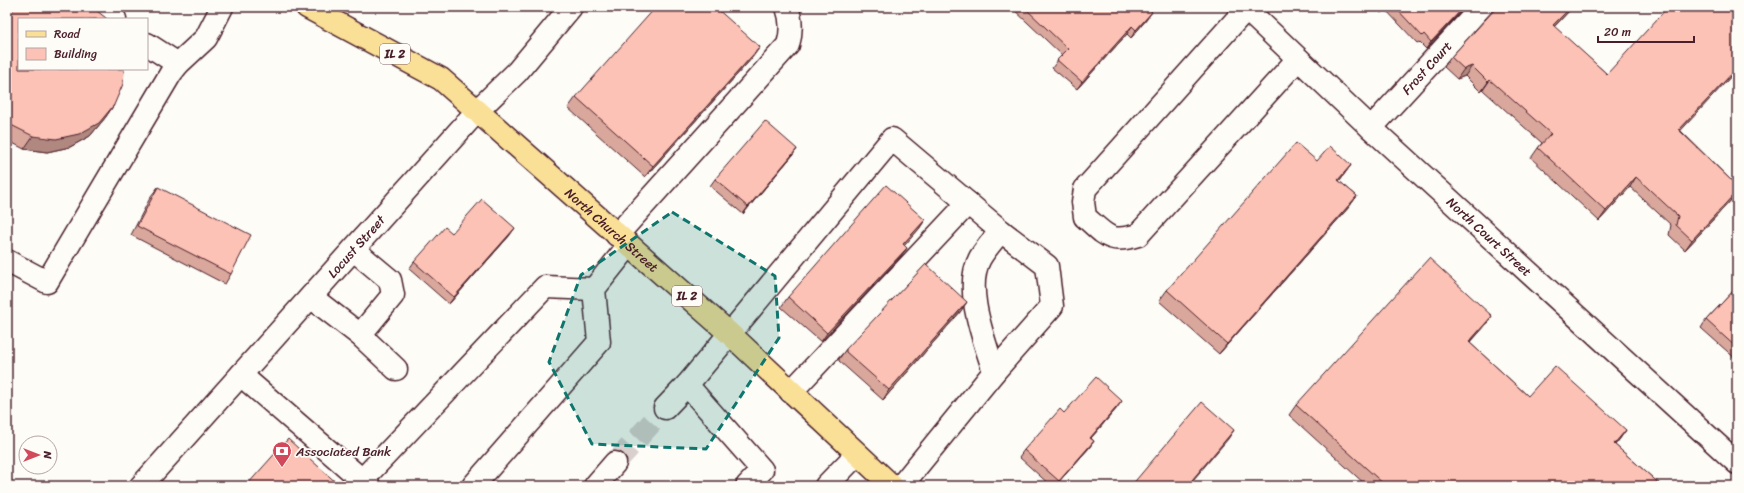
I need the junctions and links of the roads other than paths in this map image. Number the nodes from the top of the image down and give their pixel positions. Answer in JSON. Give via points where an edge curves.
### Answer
{"nodes":[{"id":1,"x":97,"y":7,"type":"edge"},
{"id":2,"x":222,"y":7,"type":"edge"},
{"id":3,"x":307,"y":7,"type":"edge"},
{"id":4,"x":571,"y":7,"type":"edge"},
{"id":5,"x":787,"y":7,"type":"edge"},
{"id":6,"x":1482,"y":7,"type":"edge"},
{"id":7,"x":1245,"y":8,"type":"edge"},
{"id":8,"x":114,"y":18,"type":"edge"},
{"id":9,"x":148,"y":45,"type":"edge"},
{"id":10,"x":1298,"y":58,"type":"junction"},
{"id":11,"x":178,"y":64,"type":"junction"},
{"id":12,"x":478,"y":110,"type":"junction"},
{"id":13,"x":1370,"y":128,"type":"junction"},
{"id":14,"x":968,"y":203,"type":"junction"},
{"id":15,"x":1001,"y":231,"type":"junction"},
{"id":16,"x":623,"y":240,"type":"junction"},
{"id":17,"x":354,"y":250,"type":"junction"},
{"id":18,"x":7,"y":261,"type":"edge"},
{"id":19,"x":594,"y":289,"type":"junction"},
{"id":20,"x":311,"y":297,"type":"junction"},
{"id":21,"x":729,"y":333,"type":"junction"},
{"id":22,"x":360,"y":336,"type":"junction"},
{"id":23,"x":396,"y":370,"type":"dead end"},
{"id":24,"x":994,"y":372,"type":"junction"},
{"id":25,"x":241,"y":375,"type":"junction"},
{"id":26,"x":687,"y":384,"type":"junction"},
{"id":27,"x":791,"y":392,"type":"junction"},
{"id":28,"x":665,"y":408,"type":"tunnel mouth"},
{"id":29,"x":858,"y":454,"type":"junction"},
{"id":30,"x":615,"y":463,"type":"tunnel mouth"},
{"id":31,"x":1737,"y":463,"type":"edge"},
{"id":32,"x":365,"y":483,"type":"edge"},
{"id":33,"x":140,"y":486,"type":"edge"},
{"id":34,"x":473,"y":486,"type":"edge"},
{"id":35,"x":595,"y":486,"type":"edge"},
{"id":36,"x":747,"y":486,"type":"edge"},
{"id":37,"x":826,"y":486,"type":"edge"},
{"id":38,"x":892,"y":486,"type":"edge"},
{"id":39,"x":902,"y":486,"type":"edge"}],
"edges":[{"from":1,"to":8,"type":"street"},
{"from":2,"to":11,"type":"street","via":[[206,38]]},
{"from":3,"to":12,"type":"main road","name":"North Church Street","number":"IL 2","via":[[441,79]]},
{"from":4,"to":12,"type":"street","name":"Locust Street","via":[[517,72]]},
{"from":5,"to":16,"type":"street","via":[[791,33],[788,46]]},
{"from":6,"to":13,"type":"street","name":"Frost Court"},
{"from":7,"to":10,"type":"street","name":"North Court Street"},
{"from":7,"to":10,"type":"street","via":[[1086,189],[1083,202],[1086,217],[1110,238],[1123,239],[1138,235]]},
{"from":9,"to":11,"type":"street"},
{"from":10,"to":13,"type":"street","name":"North Court Street"},
{"from":11,"to":18,"type":"street","via":[[47,282]]},
{"from":12,"to":16,"type":"main road","name":"North Church Street","number":"IL 2"},
{"from":12,"to":17,"type":"street","name":"Locust Street"},
{"from":13,"to":31,"type":"street","name":"North Court Street"},
{"from":14,"to":15,"type":"street"},
{"from":14,"to":21,"type":"street","via":[[892,139]]},
{"from":14,"to":27,"type":"street"},
{"from":15,"to":24,"type":"street","via":[[980,258],[974,278],[980,325]]},
{"from":15,"to":24,"type":"street","via":[[1047,266],[1052,306]]},
{"from":16,"to":19,"type":"street"},
{"from":16,"to":21,"type":"main road","name":"North Church Street","number":"IL 2"},
{"from":17,"to":20,"type":"street","name":"Locust Street"},
{"from":17,"to":22,"type":"street","via":[[390,280],[393,295]]},
{"from":19,"to":32,"type":"street","via":[[545,287]]},
{"from":19,"to":34,"type":"street","via":[[599,342]]},
{"from":20,"to":22,"type":"street"},
{"from":20,"to":25,"type":"street","name":"Locust Street"},
{"from":21,"to":26,"type":"street"},
{"from":21,"to":27,"type":"main road","name":"North Church Street","number":"IL 2"},
{"from":22,"to":23,"type":"street"},
{"from":24,"to":39,"type":"street"},
{"from":25,"to":32,"type":"street"},
{"from":25,"to":33,"type":"street","name":"Locust Street"},
{"from":26,"to":28,"type":"street"},
{"from":26,"to":36,"type":"street","via":[[762,470]]},
{"from":27,"to":29,"type":"main road","name":"North Church Street","number":"IL 2"},
{"from":29,"to":37,"type":"street"},
{"from":29,"to":38,"type":"main road","name":"North Church Street","number":"IL 2"},
{"from":30,"to":35,"type":"street"}]}
